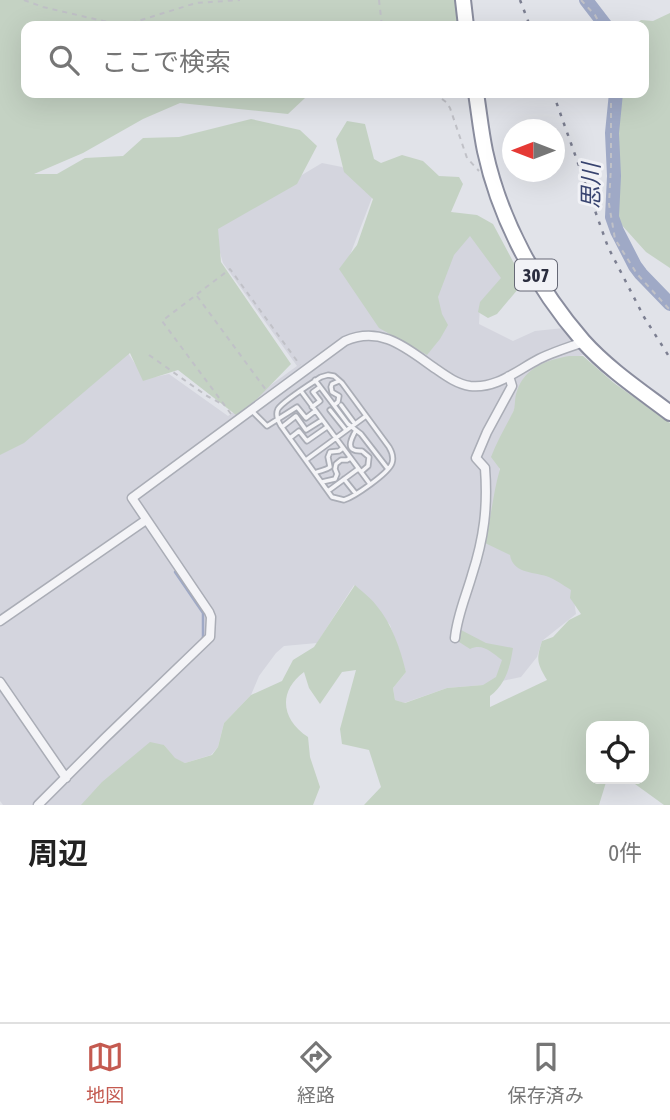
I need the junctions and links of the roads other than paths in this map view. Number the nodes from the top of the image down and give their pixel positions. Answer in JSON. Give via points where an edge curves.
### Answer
{"nodes":[{"id":1,"x":463,"y":0,"type":"edge"},
{"id":2,"x":465,"y":21,"type":"edge"},
{"id":3,"x":477,"y":98,"type":"edge"},
{"id":4,"x":584,"y":342,"type":"junction"},
{"id":5,"x":509,"y":376,"type":"junction"},
{"id":6,"x":315,"y":380,"type":"junction"},
{"id":7,"x":340,"y":381,"type":"junction"},
{"id":8,"x":320,"y":387,"type":"junction"},
{"id":9,"x":301,"y":391,"type":"junction"},
{"id":10,"x":334,"y":405,"type":"junction"},
{"id":11,"x":341,"y":405,"type":"dead end"},
{"id":12,"x":351,"y":407,"type":"dead end"},
{"id":13,"x":314,"y":409,"type":"junction"},
{"id":14,"x":251,"y":410,"type":"junction"},
{"id":15,"x":330,"y":410,"type":"dead end"},
{"id":16,"x":345,"y":411,"type":"junction"},
{"id":17,"x":670,"y":413,"type":"edge"},
{"id":18,"x":366,"y":416,"type":"junction"},
{"id":19,"x":336,"y":418,"type":"junction"},
{"id":20,"x":278,"y":420,"type":"junction"},
{"id":21,"x":322,"y":420,"type":"junction"},
{"id":22,"x":331,"y":422,"type":"dead end"},
{"id":23,"x":282,"y":427,"type":"junction"},
{"id":24,"x":327,"y":427,"type":"junction"},
{"id":25,"x":354,"y":427,"type":"junction"},
{"id":26,"x":346,"y":431,"type":"junction"},
{"id":27,"x":290,"y":438,"type":"junction"},
{"id":28,"x":336,"y":438,"type":"junction"},
{"id":29,"x":343,"y":448,"type":"junction"},
{"id":30,"x":351,"y":458,"type":"junction"},
{"id":31,"x":306,"y":460,"type":"junction"},
{"id":32,"x":388,"y":469,"type":"junction"},
{"id":33,"x":360,"y":470,"type":"junction"},
{"id":34,"x":315,"y":473,"type":"junction"},
{"id":35,"x":344,"y":480,"type":"junction"},
{"id":36,"x":321,"y":482,"type":"junction"},
{"id":37,"x":370,"y":484,"type":"junction"},
{"id":38,"x":328,"y":491,"type":"junction"},
{"id":39,"x":356,"y":494,"type":"junction"},
{"id":40,"x":146,"y":520,"type":"junction"},
{"id":41,"x":0,"y":621,"type":"edge"},
{"id":42,"x":455,"y":638,"type":"dead end"},
{"id":43,"x":0,"y":682,"type":"edge"},
{"id":44,"x":66,"y":778,"type":"junction"},
{"id":45,"x":38,"y":805,"type":"edge"}],
"edges":[{"from":1,"to":2,"type":"highway"},
{"from":3,"to":4,"type":"highway","number":"307","via":[[485,152],[509,225],[549,296]]},
{"from":4,"to":5,"type":"street"},
{"from":4,"to":17,"type":"highway","number":"307"},
{"from":5,"to":14,"type":"street","via":[[487,386],[467,386],[392,340],[355,336]]},
{"from":5,"to":42,"type":"street","via":[[512,386],[476,458],[485,468],[484,528]]},
{"from":6,"to":7,"type":"lane","via":[[328,375]]},
{"from":6,"to":8,"type":"lane"},
{"from":6,"to":9,"type":"lane"},
{"from":7,"to":10,"type":"lane","via":[[331,387],[339,397]]},
{"from":7,"to":18,"type":"lane"},
{"from":8,"to":10,"type":"lane"},
{"from":8,"to":13,"type":"lane","via":[[313,392],[320,401]]},
{"from":9,"to":13,"type":"lane"},
{"from":9,"to":20,"type":"lane","via":[[280,407]]},
{"from":10,"to":25,"type":"lane"},
{"from":11,"to":16,"type":"lane"},
{"from":12,"to":16,"type":"lane"},
{"from":13,"to":20,"type":"lane","via":[[306,418],[297,407]]},
{"from":13,"to":21,"type":"lane"},
{"from":14,"to":20,"type":"lane","via":[[267,426]]},
{"from":14,"to":40,"type":"street","via":[[132,498]]},
{"from":15,"to":19,"type":"lane"},
{"from":16,"to":25,"type":"lane"},
{"from":18,"to":25,"type":"lane"},
{"from":18,"to":32,"type":"lane","via":[[391,449],[393,460]]},
{"from":19,"to":22,"type":"lane"},
{"from":19,"to":26,"type":"lane"},
{"from":20,"to":23,"type":"lane"},
{"from":21,"to":23,"type":"lane","via":[[306,430],[296,416]]},
{"from":21,"to":24,"type":"lane"},
{"from":23,"to":27,"type":"lane"},
{"from":24,"to":27,"type":"lane","via":[[307,441],[299,431]]},
{"from":24,"to":28,"type":"lane"},
{"from":25,"to":26,"type":"lane"},
{"from":25,"to":32,"type":"lane"},
{"from":25,"to":33,"type":"lane","via":[[352,449],[369,457],[368,466]]},
{"from":26,"to":28,"type":"lane"},
{"from":27,"to":31,"type":"lane"},
{"from":28,"to":29,"type":"lane"},
{"from":28,"to":31,"type":"lane"},
{"from":29,"to":30,"type":"lane"},
{"from":29,"to":34,"type":"lane","via":[[330,452],[330,467]]},
{"from":30,"to":33,"type":"lane"},
{"from":30,"to":36,"type":"lane","via":[[336,464],[335,479]]},
{"from":31,"to":34,"type":"lane"},
{"from":32,"to":37,"type":"lane"},
{"from":33,"to":35,"type":"lane"},
{"from":33,"to":37,"type":"lane"},
{"from":34,"to":36,"type":"lane"},
{"from":35,"to":38,"type":"lane"},
{"from":35,"to":39,"type":"lane"},
{"from":36,"to":38,"type":"lane"},
{"from":37,"to":39,"type":"lane"},
{"from":38,"to":39,"type":"lane","via":[[340,500]]},
{"from":40,"to":41,"type":"street"},
{"from":40,"to":44,"type":"street","via":[[209,612],[210,637]]},
{"from":43,"to":44,"type":"street"},
{"from":44,"to":45,"type":"street"}]}
